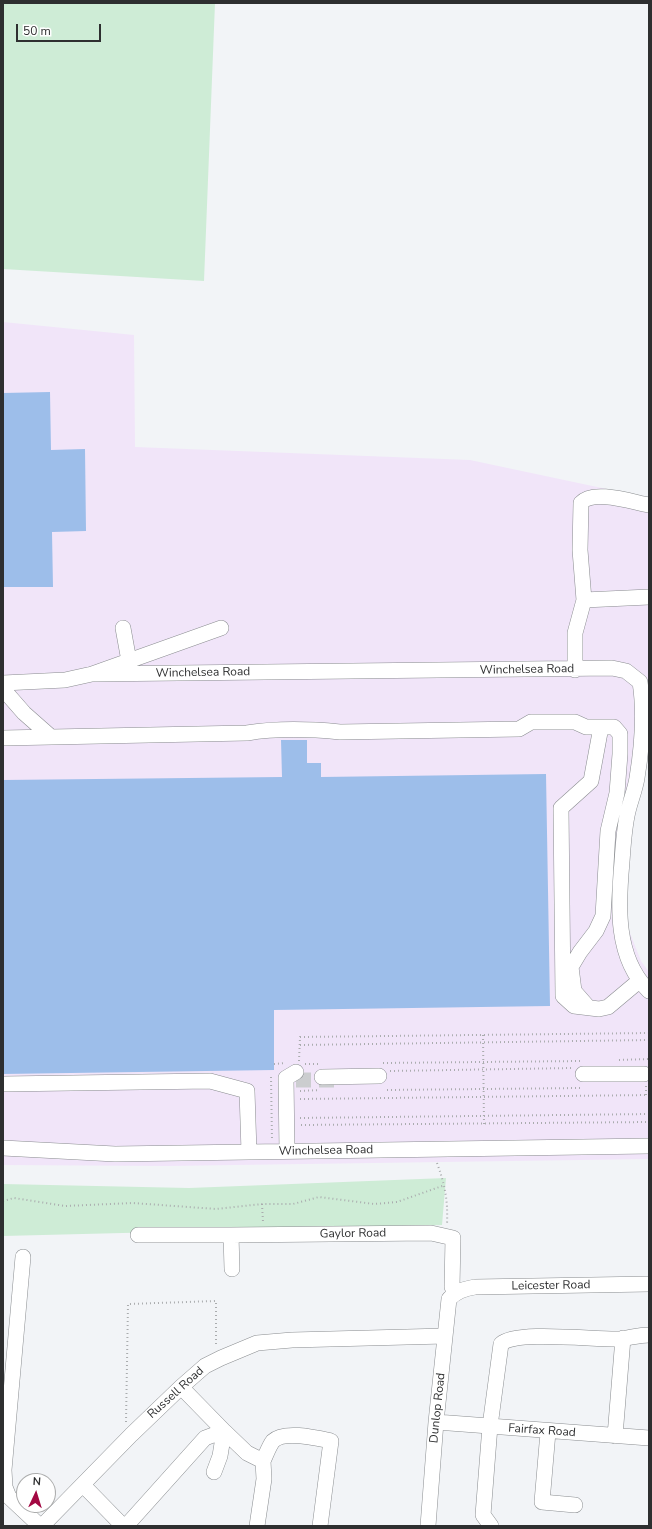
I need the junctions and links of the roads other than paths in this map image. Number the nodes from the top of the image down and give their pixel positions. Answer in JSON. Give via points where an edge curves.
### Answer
{"nodes":[{"id":1,"x":649,"y":505,"type":"edge"},
{"id":2,"x":649,"y":597,"type":"edge"},
{"id":3,"x":584,"y":600,"type":"junction"},
{"id":4,"x":123,"y":628,"type":"dead end"},
{"id":5,"x":221,"y":628,"type":"dead end"},
{"id":6,"x":129,"y":661,"type":"junction"},
{"id":7,"x":575,"y":670,"type":"junction"},
{"id":8,"x":92,"y":674,"type":"junction"},
{"id":9,"x":3,"y":683,"type":"edge"},
{"id":10,"x":3,"y":689,"type":"edge"},
{"id":11,"x":601,"y":727,"type":"junction"},
{"id":12,"x":50,"y":736,"type":"junction"},
{"id":13,"x":3,"y":738,"type":"edge"},
{"id":14,"x":627,"y":955,"type":"junction"},
{"id":15,"x":644,"y":986,"type":"edge"},
{"id":16,"x":622,"y":997,"type":"junction"},
{"id":17,"x":588,"y":1007,"type":"junction"},
{"id":18,"x":323,"y":1070,"type":"tunnel mouth"},
{"id":19,"x":381,"y":1070,"type":"road end"},
{"id":20,"x":581,"y":1073,"type":"road end"},
{"id":21,"x":644,"y":1074,"type":"dead end"},
{"id":22,"x":3,"y":1084,"type":"edge"},
{"id":23,"x":295,"y":1085,"type":"road end"},
{"id":24,"x":649,"y":1146,"type":"edge"},
{"id":25,"x":3,"y":1148,"type":"edge"},
{"id":26,"x":287,"y":1151,"type":"junction"},
{"id":27,"x":249,"y":1152,"type":"junction"},
{"id":28,"x":138,"y":1235,"type":"dead end"},
{"id":29,"x":231,"y":1235,"type":"junction"},
{"id":30,"x":23,"y":1257,"type":"dead end"},
{"id":31,"x":232,"y":1269,"type":"dead end"},
{"id":32,"x":649,"y":1284,"type":"edge"},
{"id":33,"x":455,"y":1293,"type":"junction"},
{"id":34,"x":649,"y":1335,"type":"edge"},
{"id":35,"x":446,"y":1336,"type":"junction"},
{"id":36,"x":623,"y":1338,"type":"junction"},
{"id":37,"x":181,"y":1387,"type":"junction"},
{"id":38,"x":436,"y":1422,"type":"junction"},
{"id":39,"x":490,"y":1426,"type":"junction"},
{"id":40,"x":224,"y":1431,"type":"junction"},
{"id":41,"x":548,"y":1432,"type":"junction"},
{"id":42,"x":614,"y":1436,"type":"junction"},
{"id":43,"x":649,"y":1438,"type":"edge"},
{"id":44,"x":263,"y":1460,"type":"junction"},
{"id":45,"x":214,"y":1472,"type":"dead end"},
{"id":46,"x":83,"y":1485,"type":"junction"},
{"id":47,"x":575,"y":1504,"type":"dead end"},
{"id":48,"x":119,"y":1524,"type":"edge"},
{"id":49,"x":41,"y":1526,"type":"edge"},
{"id":50,"x":258,"y":1526,"type":"edge"},
{"id":51,"x":320,"y":1526,"type":"edge"},
{"id":52,"x":428,"y":1526,"type":"edge"},
{"id":53,"x":491,"y":1526,"type":"edge"}],
"edges":[{"from":1,"to":3,"type":"street","via":[[594,496],[581,503],[580,550]]},
{"from":2,"to":3,"type":"street"},
{"from":3,"to":7,"type":"street","via":[[575,633]]},
{"from":4,"to":6,"type":"street"},
{"from":5,"to":6,"type":"street"},
{"from":6,"to":8,"type":"street"},
{"from":7,"to":8,"type":"street","name":"Winchelsea Road"},
{"from":7,"to":14,"type":"street","name":"Winchelsea Road","via":[[612,668],[626,671],[640,682],[643,700],[637,780],[625,825],[619,894],[619,915]]},
{"from":8,"to":9,"type":"street","via":[[65,680]]},
{"from":10,"to":12,"type":"street","via":[[24,713]]},
{"from":11,"to":12,"type":"street","via":[[586,727],[575,722],[531,722],[519,729],[347,732],[268,730],[247,733]]},
{"from":11,"to":17,"type":"street","via":[[614,727],[620,734],[620,754],[617,792],[608,832],[603,916],[596,931],[571,967],[574,991]]},
{"from":11,"to":17,"type":"street","via":[[591,781],[561,808],[563,996],[574,1006]]},
{"from":12,"to":13,"type":"street"},
{"from":14,"to":15,"type":"street","name":"Winchelsea Road"},
{"from":14,"to":16,"type":"street"},
{"from":15,"to":16,"type":"street"},
{"from":16,"to":17,"type":"street","via":[[608,1007]]},
{"from":18,"to":19,"type":"street"},
{"from":20,"to":21,"type":"street"},
{"from":22,"to":27,"type":"street","via":[[210,1081],[228,1085],[247,1091]]},
{"from":23,"to":26,"type":"street"},
{"from":24,"to":26,"type":"street","name":"Winchelsea Road"},
{"from":25,"to":27,"type":"street","name":"Winchelsea Road","via":[[99,1153]]},
{"from":26,"to":27,"type":"street","name":"Winchelsea Road"},
{"from":28,"to":29,"type":"street","name":"Gaylor Road"},
{"from":29,"to":31,"type":"street"},
{"from":29,"to":33,"type":"street","name":"Gaylor Road","via":[[431,1233],[453,1238],[452,1287]]},
{"from":30,"to":49,"type":"street","via":[[4,1487],[9,1497]]},
{"from":32,"to":33,"type":"street","name":"Leicester Road","via":[[475,1287]]},
{"from":33,"to":35,"type":"street","name":"Dunlop Road","via":[[448,1299]]},
{"from":34,"to":36,"type":"street"},
{"from":35,"to":37,"type":"street","name":"Russell Road","via":[[257,1343],[205,1366]]},
{"from":35,"to":38,"type":"street","name":"Dunlop Road"},
{"from":36,"to":39,"type":"street","via":[[522,1337],[504,1341],[501,1344]]},
{"from":36,"to":42,"type":"street"},
{"from":37,"to":40,"type":"street"},
{"from":37,"to":46,"type":"street","name":"Russell Road"},
{"from":38,"to":39,"type":"street","name":"Fairfax Road"},
{"from":38,"to":52,"type":"street","name":"Dunlop Road"},
{"from":39,"to":41,"type":"street","name":"Fairfax Road"},
{"from":39,"to":53,"type":"street","via":[[483,1515]]},
{"from":40,"to":44,"type":"street","via":[[247,1453]]},
{"from":40,"to":45,"type":"street","via":[[220,1456]]},
{"from":40,"to":48,"type":"street","via":[[205,1438]]},
{"from":41,"to":42,"type":"street","name":"Fairfax Road"},
{"from":41,"to":47,"type":"street","via":[[542,1502]]},
{"from":42,"to":43,"type":"street","name":"Fairfax Road"},
{"from":44,"to":50,"type":"street","via":[[264,1479]]},
{"from":44,"to":51,"type":"street","via":[[273,1441],[282,1435],[331,1441]]},
{"from":46,"to":48,"type":"street"},
{"from":46,"to":49,"type":"street","name":"Russell Road"}]}
